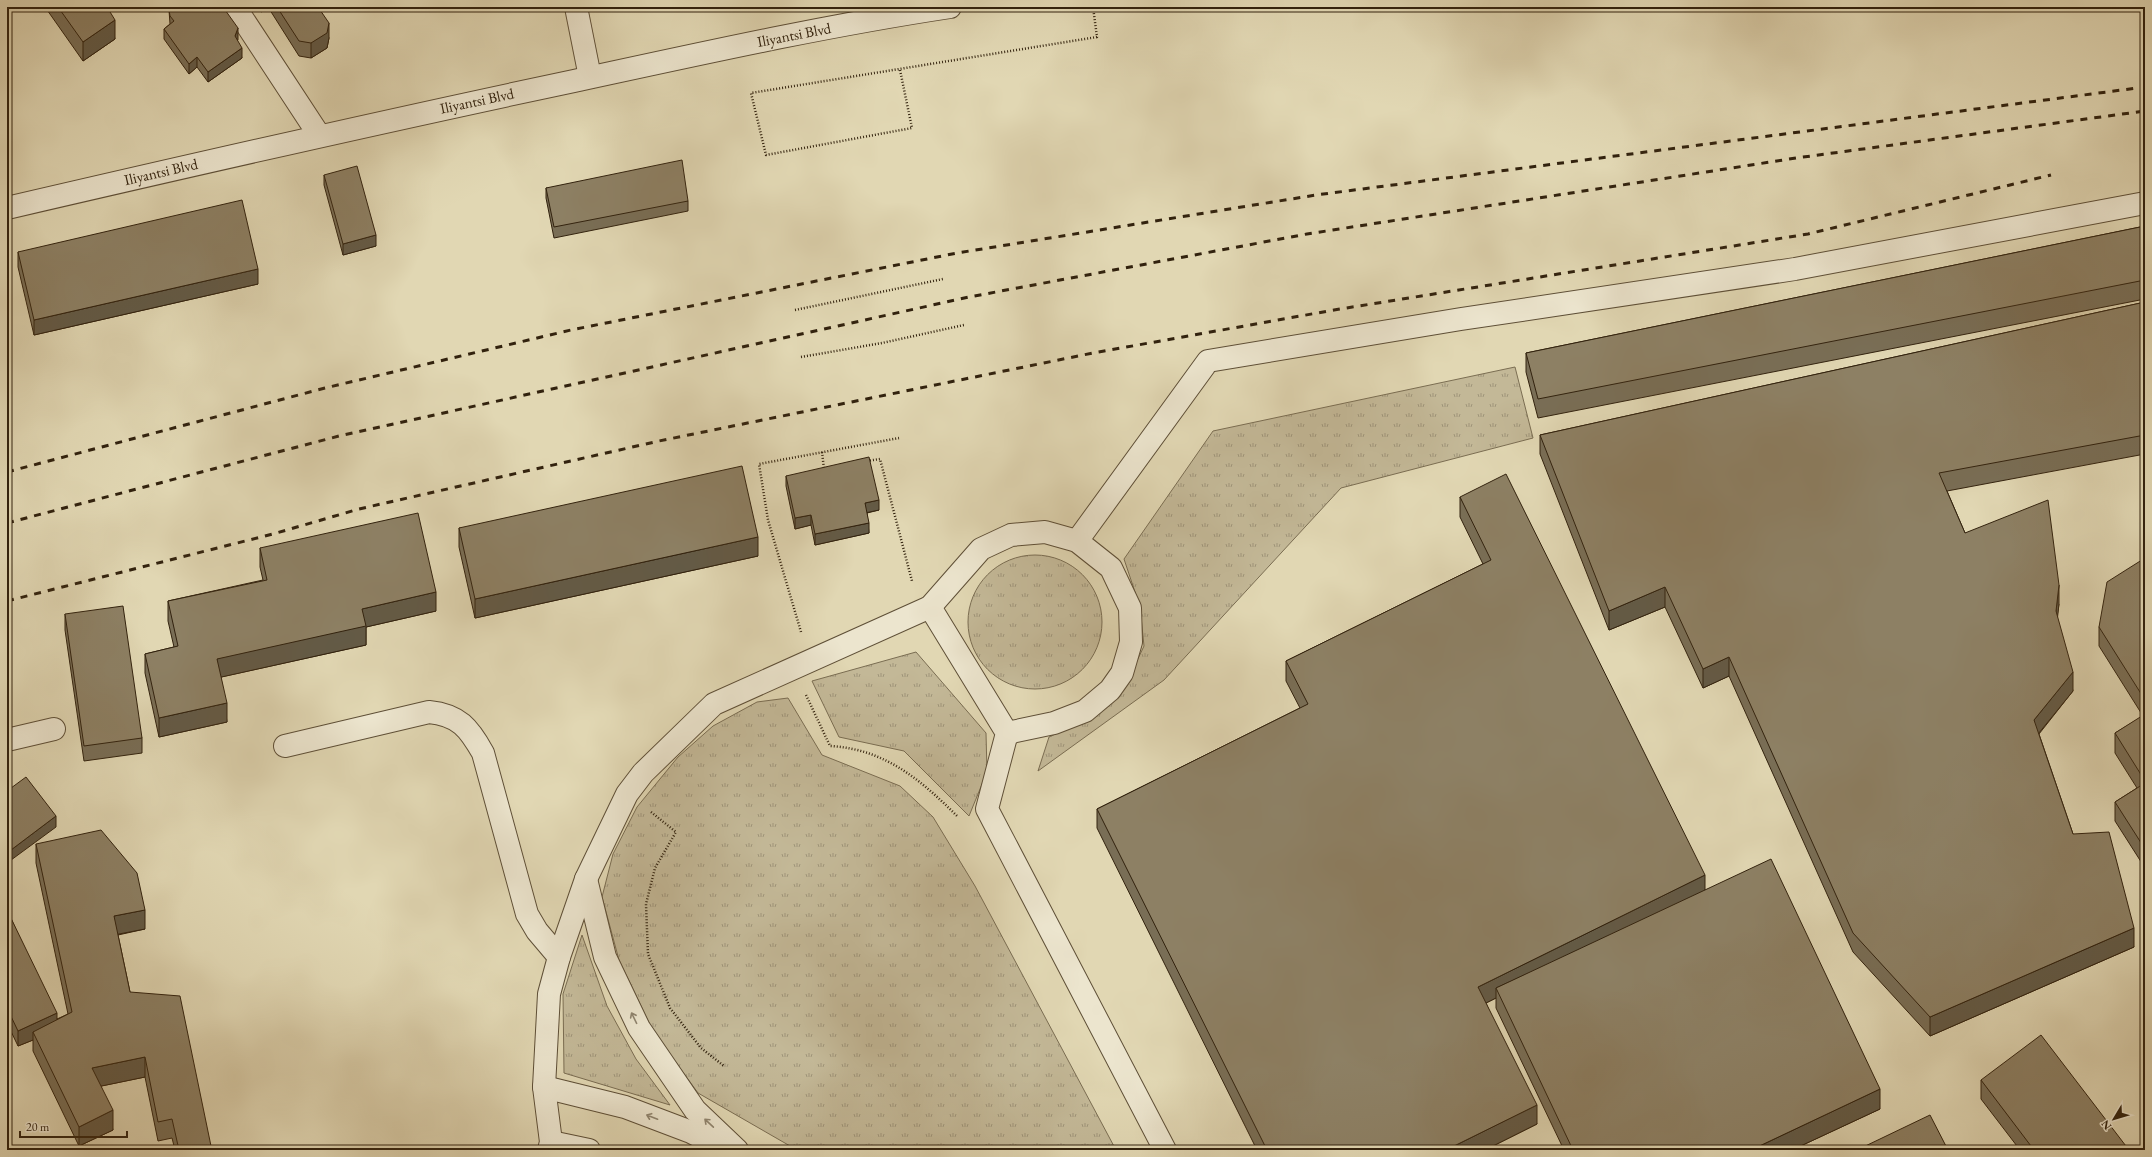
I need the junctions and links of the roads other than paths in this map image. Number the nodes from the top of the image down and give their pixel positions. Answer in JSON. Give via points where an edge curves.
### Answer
{"nodes":[{"id":1,"x":235,"y":7,"type":"edge"},
{"id":2,"x":576,"y":7,"type":"edge"},
{"id":3,"x":946,"y":7,"type":"edge"},
{"id":4,"x":590,"y":77,"type":"junction"},
{"id":5,"x":319,"y":135,"type":"junction"},
{"id":6,"x":2145,"y":203,"type":"edge"},
{"id":7,"x":7,"y":208,"type":"edge"},
{"id":8,"x":1077,"y":541,"type":"junction"},
{"id":9,"x":930,"y":608,"type":"junction"},
{"id":10,"x":54,"y":729,"type":"dead end"},
{"id":11,"x":1007,"y":733,"type":"junction"},
{"id":12,"x":7,"y":740,"type":"edge"},
{"id":13,"x":285,"y":746,"type":"dead end"},
{"id":14,"x":586,"y":879,"type":"junction"},
{"id":15,"x":559,"y":957,"type":"junction"},
{"id":16,"x":544,"y":1087,"type":"junction"},
{"id":17,"x":550,"y":1146,"type":"edge"},
{"id":18,"x":589,"y":1150,"type":"edge"},
{"id":19,"x":726,"y":1150,"type":"edge"},
{"id":20,"x":737,"y":1150,"type":"edge"},
{"id":21,"x":1165,"y":1150,"type":"edge"}],
"edges":[{"from":1,"to":5,"type":"street"},
{"from":2,"to":4,"type":"street"},
{"from":3,"to":4,"type":"street","name":"Iliyantsi Blvd","via":[[812,30]]},
{"from":4,"to":5,"type":"street","name":"Iliyantsi Blvd"},
{"from":5,"to":7,"type":"street","name":"Iliyantsi Blvd"},
{"from":6,"to":8,"type":"street","via":[[1795,269],[1461,319],[1208,361]]},
{"from":8,"to":9,"type":"street","via":[[1045,532],[1011,535],[981,549]]},
{"from":8,"to":11,"type":"street","via":[[1111,568],[1130,608],[1132,642],[1122,673],[1110,690],[1085,711],[1054,723]]},
{"from":9,"to":11,"type":"street"},
{"from":9,"to":14,"type":"street","via":[[714,704],[643,773],[627,794]]},
{"from":10,"to":12,"type":"street"},
{"from":11,"to":21,"type":"street","via":[[987,809]]},
{"from":13,"to":15,"type":"street","via":[[429,712],[446,714],[461,722],[473,735],[483,753],[527,914],[537,931]]},
{"from":14,"to":15,"type":"street"},
{"from":20,"to":14,"type":"street","one_way":true,"via":[[695,1110],[639,1028],[605,957]]},
{"from":15,"to":16,"type":"street","via":[[548,994]]},
{"from":16,"to":17,"type":"street"},
{"from":19,"to":16,"type":"street","one_way":true,"via":[[691,1132],[625,1107]]},
{"from":17,"to":18,"type":"street"}]}
